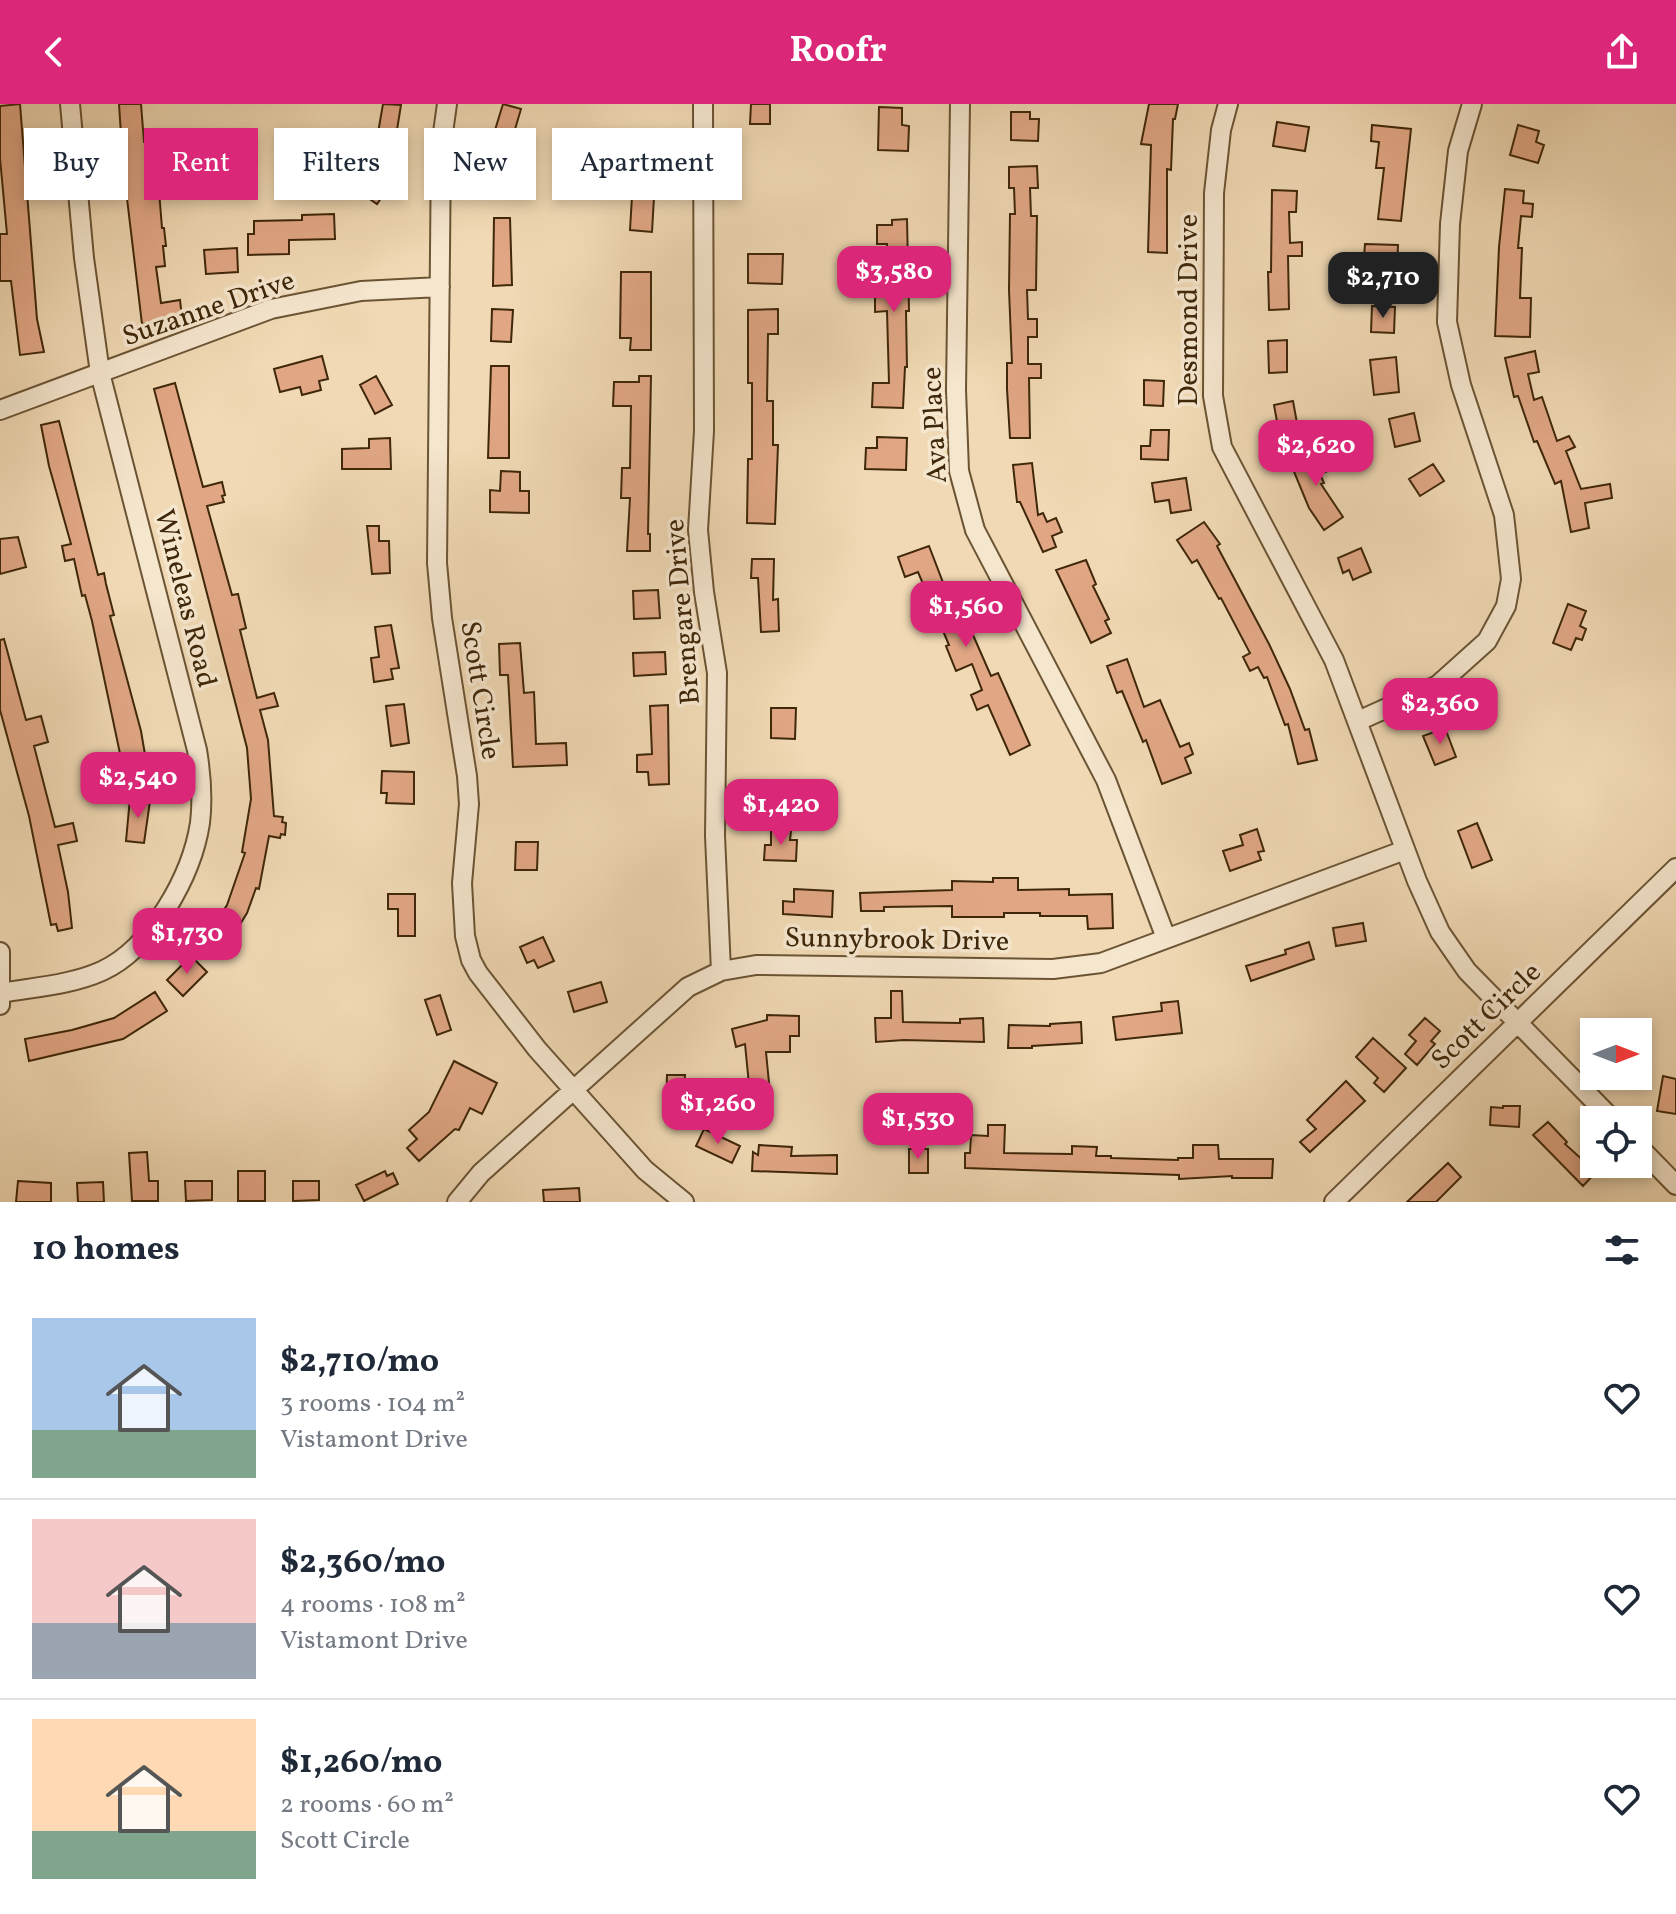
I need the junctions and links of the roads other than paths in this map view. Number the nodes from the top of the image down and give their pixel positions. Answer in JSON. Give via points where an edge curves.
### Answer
{"nodes":[{"id":1,"x":70,"y":104,"type":"edge"},
{"id":2,"x":447,"y":104,"type":"edge"},
{"id":3,"x":703,"y":104,"type":"edge"},
{"id":4,"x":960,"y":104,"type":"edge"},
{"id":5,"x":1228,"y":104,"type":"edge"},
{"id":6,"x":1472,"y":104,"type":"edge"},
{"id":7,"x":440,"y":287,"type":"junction"},
{"id":8,"x":100,"y":373,"type":"junction"},
{"id":9,"x":0,"y":410,"type":"edge"},
{"id":10,"x":1358,"y":721,"type":"junction"},
{"id":11,"x":1405,"y":850,"type":"junction"},
{"id":12,"x":1676,"y":868,"type":"edge"},
{"id":13,"x":1166,"y":938,"type":"junction"},
{"id":14,"x":0,"y":952,"type":"edge"},
{"id":15,"x":721,"y":971,"type":"junction"},
{"id":16,"x":1,"y":993,"type":"edge"},
{"id":17,"x":0,"y":1005,"type":"edge"},
{"id":18,"x":1517,"y":1023,"type":"junction"},
{"id":19,"x":573,"y":1090,"type":"junction"},
{"id":20,"x":1599,"y":1106,"type":"edge"},
{"id":21,"x":1652,"y":1160,"type":"edge"},
{"id":22,"x":1676,"y":1185,"type":"edge"},
{"id":23,"x":457,"y":1202,"type":"edge"},
{"id":24,"x":684,"y":1202,"type":"edge"},
{"id":25,"x":1334,"y":1202,"type":"edge"}],
"edges":[{"from":1,"to":8,"type":"street","name":"Wineleas Road"},
{"from":2,"to":7,"type":"street","name":"Scott Circle","via":[[441,147]]},
{"from":3,"to":15,"type":"street","name":"Brengare Drive","via":[[704,431],[698,530],[717,673],[715,836]]},
{"from":4,"to":13,"type":"street","name":"Ava Place","via":[[956,390],[959,471],[966,500],[975,530],[1106,780]]},
{"from":5,"to":10,"type":"street","name":"Desmond Drive","via":[[1214,193],[1216,424],[1232,470],[1334,660]]},
{"from":6,"to":10,"type":"street","via":[[1458,151],[1447,322],[1461,385],[1504,515],[1511,579],[1506,606],[1487,641],[1438,685]]},
{"from":7,"to":8,"type":"street","name":"Suzanne Drive","via":[[361,291],[271,309]]},
{"from":7,"to":19,"type":"street","name":"Scott Circle","via":[[437,563],[467,776],[465,936],[478,973]]},
{"from":8,"to":9,"type":"street","name":"Suzanne Drive"},
{"from":8,"to":16,"type":"street","name":"Wineleas Road","via":[[197,750],[200,823],[162,916],[129,953],[80,979]]},
{"from":10,"to":11,"type":"street","name":"Desmond Drive"},
{"from":11,"to":13,"type":"street","name":"Sunnybrook Drive"},
{"from":11,"to":18,"type":"street","name":"Desmond Drive","via":[[1427,907],[1453,953]]},
{"from":12,"to":18,"type":"street","name":"Scott Circle"},
{"from":13,"to":15,"type":"street","name":"Sunnybrook Drive","via":[[1076,967],[756,965]]},
{"from":14,"to":16,"type":"street"},
{"from":15,"to":19,"type":"street","name":"Sunnybrook Drive","via":[[688,987]]},
{"from":16,"to":17,"type":"street"},
{"from":18,"to":20,"type":"street","name":"Desmond Drive"},
{"from":18,"to":25,"type":"street","name":"Scott Circle"},
{"from":19,"to":23,"type":"street","name":"Sunnybrook Drive","via":[[481,1173]]},
{"from":19,"to":24,"type":"street","name":"Scott Circle","via":[[645,1170]]},
{"from":21,"to":22,"type":"street"}]}
